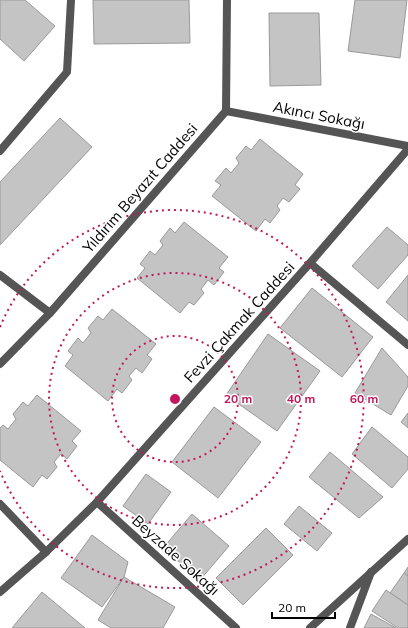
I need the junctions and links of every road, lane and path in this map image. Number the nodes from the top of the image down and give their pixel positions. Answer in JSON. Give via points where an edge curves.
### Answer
{"nodes":[{"id":1,"x":71,"y":0,"type":"edge"},
{"id":2,"x":227,"y":0,"type":"edge"},
{"id":3,"x":226,"y":111,"type":"junction"},
{"id":4,"x":408,"y":146,"type":"edge"},
{"id":5,"x":408,"y":149,"type":"edge"},
{"id":6,"x":0,"y":151,"type":"edge"},
{"id":7,"x":310,"y":264,"type":"junction"},
{"id":8,"x":0,"y":275,"type":"edge"},
{"id":9,"x":50,"y":313,"type":"junction"},
{"id":10,"x":408,"y":345,"type":"edge"},
{"id":11,"x":0,"y":364,"type":"edge"},
{"id":12,"x":97,"y":502,"type":"junction"},
{"id":13,"x":0,"y":504,"type":"edge"},
{"id":14,"x":408,"y":539,"type":"edge"},
{"id":15,"x":46,"y":552,"type":"junction"},
{"id":16,"x":372,"y":571,"type":"junction"},
{"id":17,"x":0,"y":592,"type":"edge"},
{"id":18,"x":236,"y":628,"type":"edge"},
{"id":19,"x":310,"y":628,"type":"edge"},
{"id":20,"x":350,"y":628,"type":"edge"}],
"edges":[{"from":1,"to":6,"type":"street","via":[[67,72]]},
{"from":2,"to":3,"type":"street"},
{"from":3,"to":4,"type":"street","name":"Akıncı Sokağı"},
{"from":3,"to":9,"type":"street","name":"Yıldırım Beyazıt Caddesi"},
{"from":5,"to":7,"type":"street","name":"Fevzi Çakmak Caddesi"},
{"from":7,"to":10,"type":"street"},
{"from":7,"to":12,"type":"street","name":"Fevzi Çakmak Caddesi"},
{"from":8,"to":9,"type":"street"},
{"from":9,"to":11,"type":"street","name":"Yıldırım Beyazıt Caddesi"},
{"from":12,"to":15,"type":"street","name":"Fevzi Çakmak Caddesi"},
{"from":12,"to":18,"type":"street","name":"Beyzade Sokağı"},
{"from":13,"to":15,"type":"street"},
{"from":14,"to":16,"type":"street"},
{"from":15,"to":17,"type":"street","name":"Fevzi Çakmak Caddesi"},
{"from":16,"to":19,"type":"street"},
{"from":16,"to":20,"type":"street"}]}
